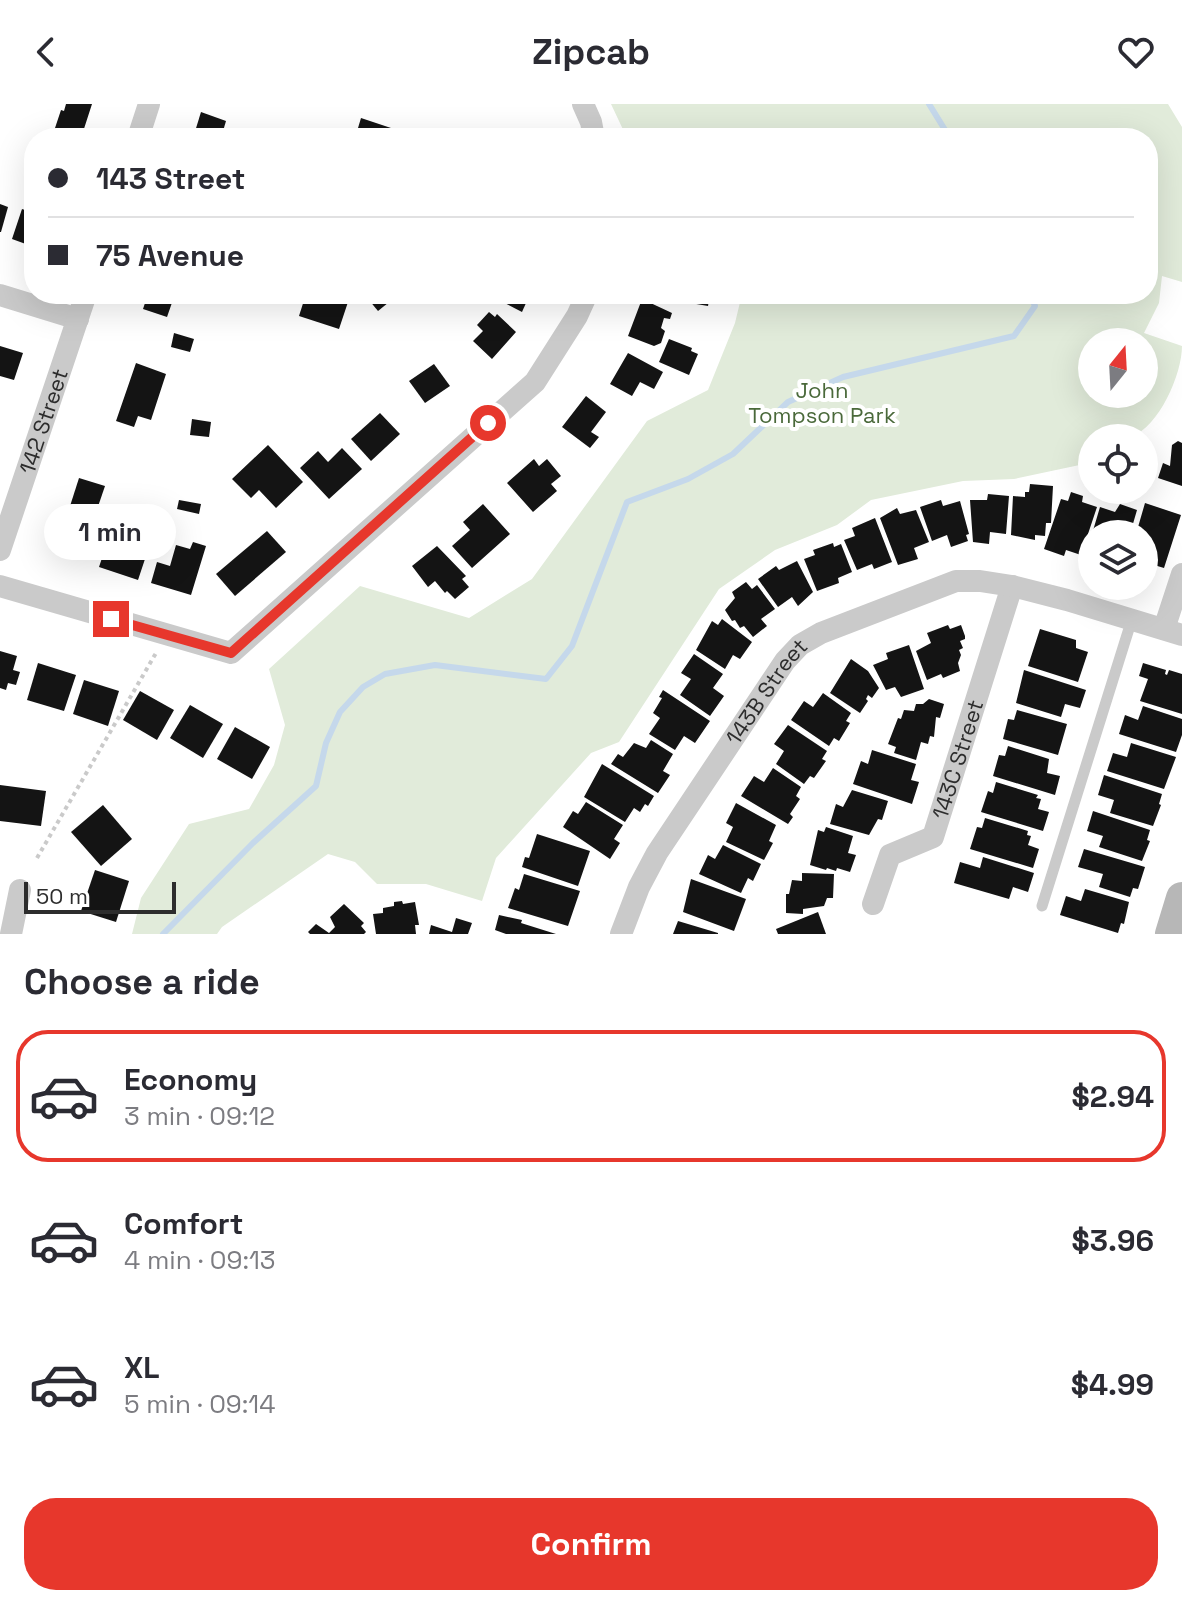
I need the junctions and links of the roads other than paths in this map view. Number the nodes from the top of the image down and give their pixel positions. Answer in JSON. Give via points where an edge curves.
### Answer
{"nodes":[{"id":1,"x":149,"y":104,"type":"edge"},
{"id":2,"x":583,"y":104,"type":"edge"},
{"id":3,"x":141,"y":128,"type":"edge"},
{"id":4,"x":592,"y":128,"type":"edge"},
{"id":5,"x":0,"y":295,"type":"edge"},
{"id":6,"x":24,"y":302,"type":"edge"},
{"id":7,"x":29,"y":304,"type":"edge"},
{"id":8,"x":83,"y":304,"type":"edge"},
{"id":9,"x":582,"y":304,"type":"edge"},
{"id":10,"x":78,"y":319,"type":"junction"},
{"id":11,"x":0,"y":550,"type":"edge"},
{"id":12,"x":1182,"y":574,"type":"edge"},
{"id":13,"x":0,"y":586,"type":"edge"},
{"id":14,"x":1012,"y":586,"type":"junction"},
{"id":15,"x":1132,"y":619,"type":"junction"},
{"id":16,"x":1173,"y":632,"type":"edge"},
{"id":17,"x":20,"y":890,"type":"dead end"},
{"id":18,"x":1182,"y":898,"type":"edge"},
{"id":19,"x":873,"y":904,"type":"dead end"},
{"id":20,"x":1042,"y":906,"type":"dead end"},
{"id":21,"x":11,"y":934,"type":"edge"},
{"id":22,"x":621,"y":934,"type":"edge"},
{"id":23,"x":1171,"y":934,"type":"edge"}],
"edges":[{"from":1,"to":3,"type":"street"},
{"from":2,"to":4,"type":"street"},
{"from":5,"to":6,"type":"street"},
{"from":7,"to":10,"type":"street"},
{"from":8,"to":10,"type":"street","name":"142 Street"},
{"from":9,"to":13,"type":"street","via":[[535,382],[231,653]]},
{"from":10,"to":11,"type":"street","name":"142 Street"},
{"from":12,"to":16,"type":"street"},
{"from":14,"to":15,"type":"street","name":"143B Street"},
{"from":14,"to":19,"type":"street","name":"143C Street","via":[[933,837],[890,855]]},
{"from":14,"to":22,"type":"street","name":"143B Street","via":[[956,581],[800,645],[657,853]]},
{"from":15,"to":16,"type":"street","name":"143B Street"},
{"from":15,"to":20,"type":"lane"},
{"from":17,"to":21,"type":"street"},
{"from":18,"to":23,"type":"main road"}]}
